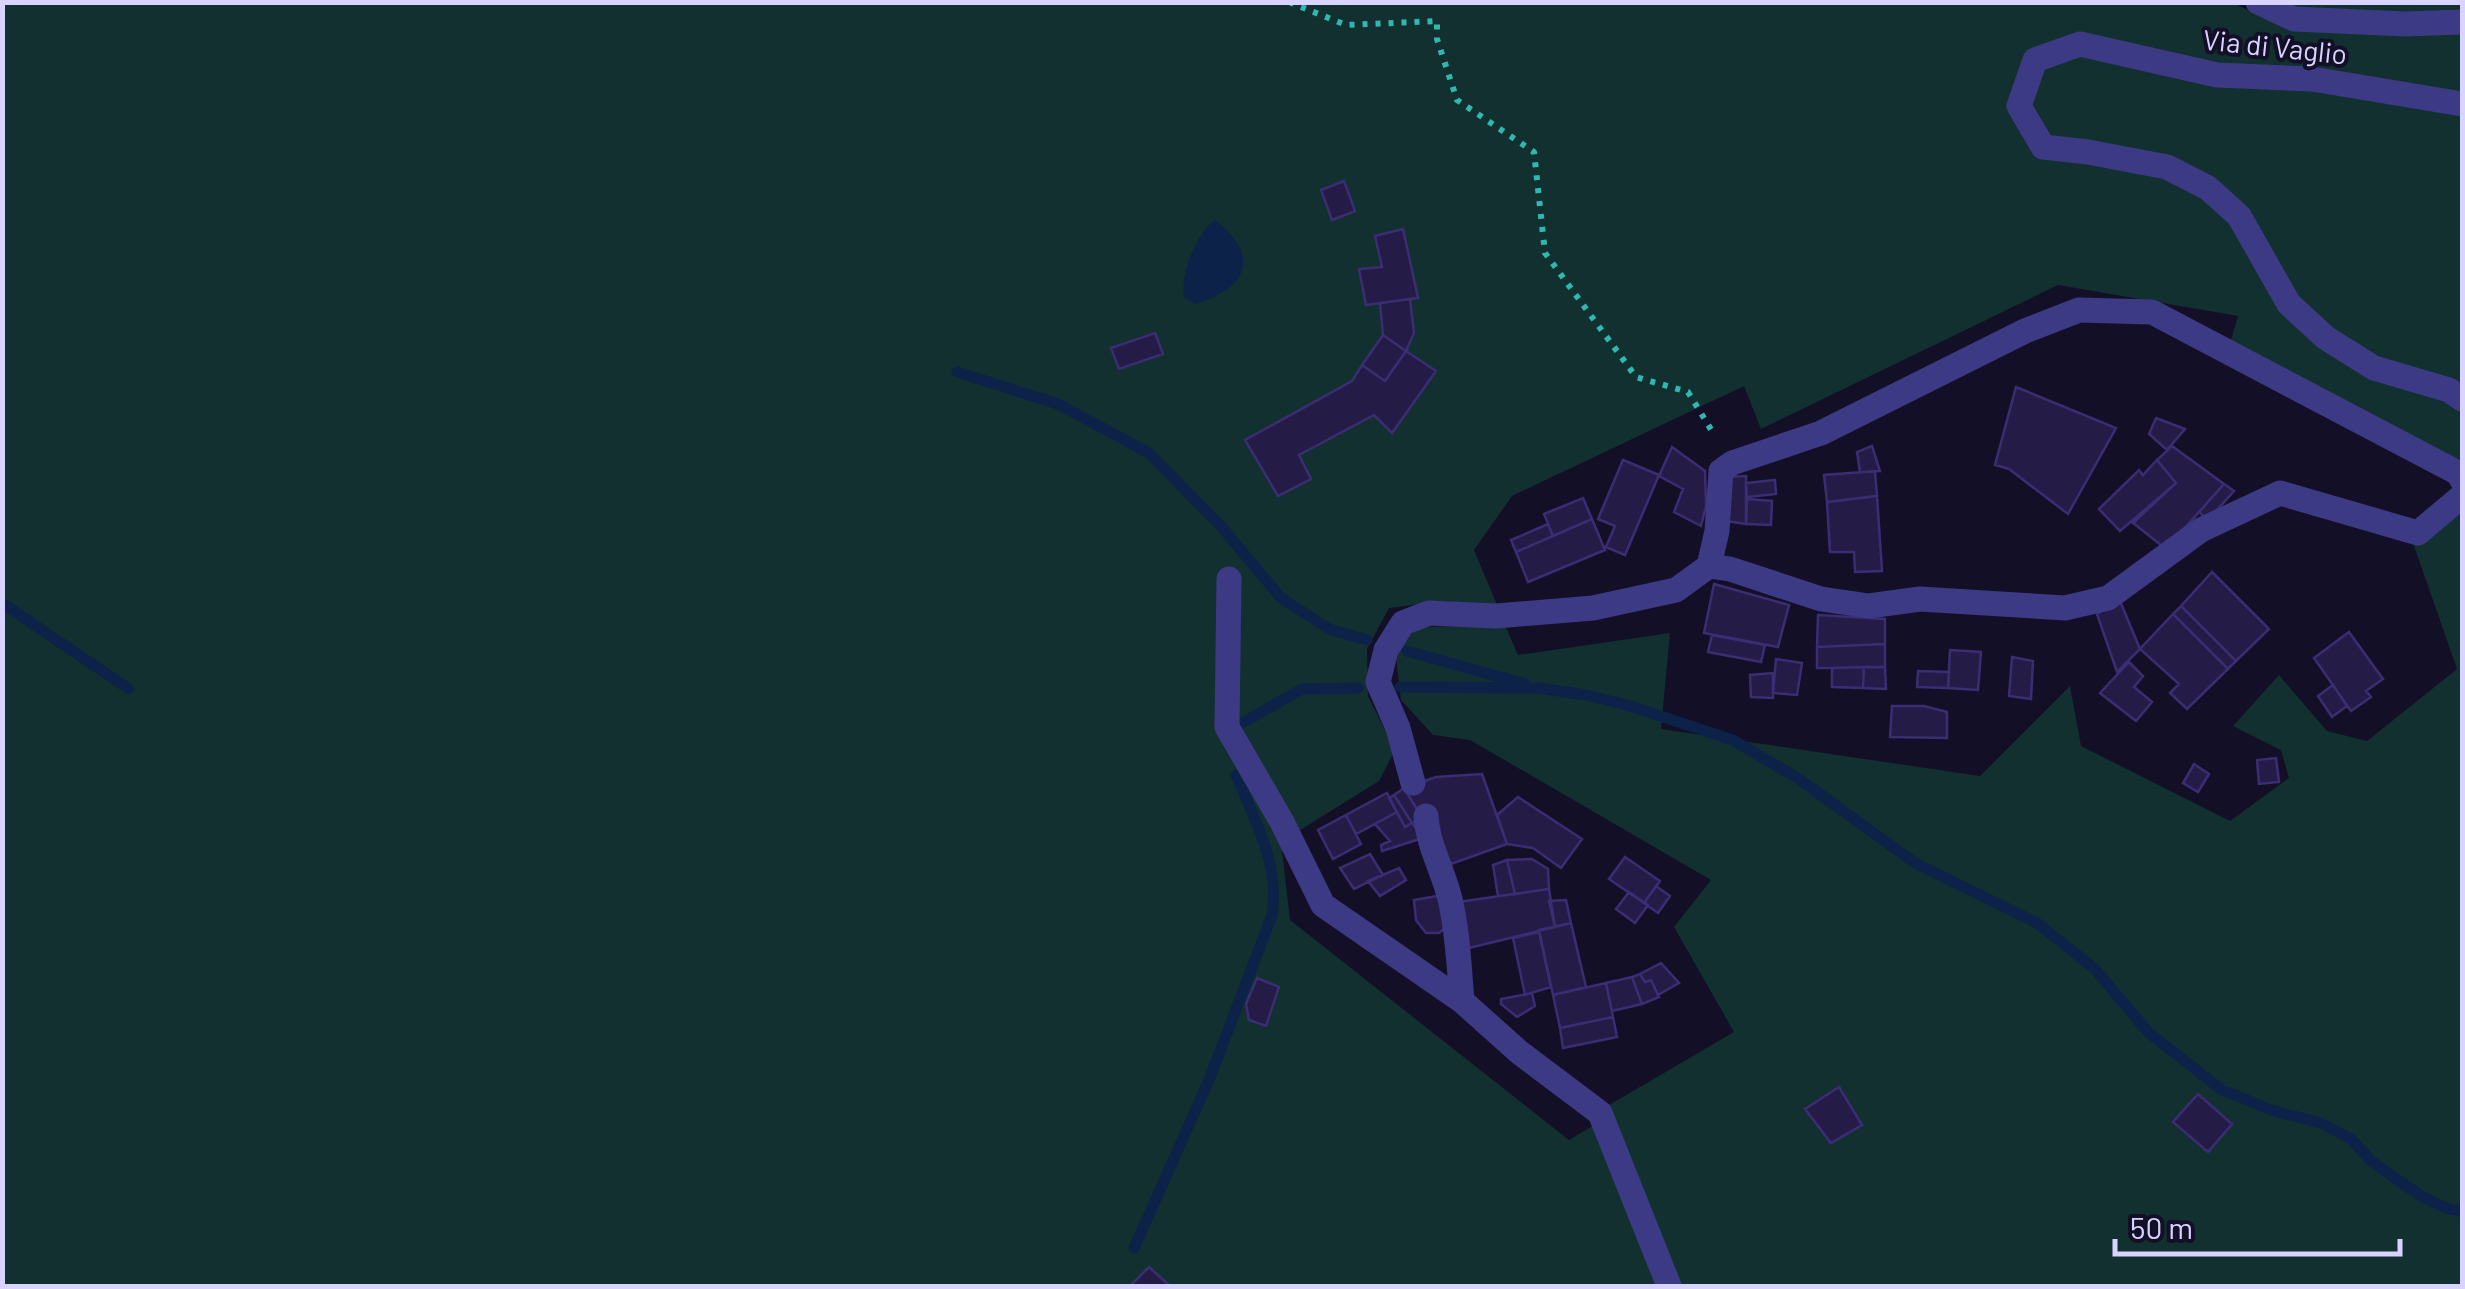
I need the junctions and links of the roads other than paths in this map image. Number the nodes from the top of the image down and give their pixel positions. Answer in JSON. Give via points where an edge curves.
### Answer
{"nodes":[{"id":1,"x":2258,"y":2,"type":"edge"},
{"id":2,"x":2462,"y":22,"type":"edge"},
{"id":3,"x":2462,"y":104,"type":"edge"},
{"id":4,"x":2462,"y":399,"type":"edge"},
{"id":5,"x":2462,"y":480,"type":"edge"},
{"id":6,"x":2462,"y":496,"type":"edge"},
{"id":7,"x":1710,"y":566,"type":"junction"},
{"id":8,"x":1229,"y":579,"type":"dead end"},
{"id":9,"x":1413,"y":784,"type":"dead end"},
{"id":10,"x":1426,"y":816,"type":"dead end"},
{"id":11,"x":1462,"y":1002,"type":"junction"},
{"id":12,"x":1669,"y":1286,"type":"edge"}],
"edges":[{"from":1,"to":2,"type":"street","name":"Via di Vaglio","via":[[2294,20]]},
{"from":3,"to":4,"type":"street","name":"Via di Vaglio","via":[[2312,80],[2217,75],[2080,44],[2035,60],[2019,106],[2043,147],[2166,168],[2208,188],[2239,216],[2290,304],[2326,338],[2374,368]]},
{"from":5,"to":7,"type":"street","via":[[2152,312],[2078,310],[1821,432],[1732,463],[1722,471]]},
{"from":6,"to":7,"type":"street","via":[[2418,532],[2280,493],[2201,530],[2108,598],[2064,608],[1920,598],[1869,606]]},
{"from":7,"to":9,"type":"street","via":[[1676,590],[1593,608],[1496,616],[1429,613],[1403,623],[1386,650],[1378,682]]},
{"from":8,"to":11,"type":"street","via":[[1227,728],[1323,905]]},
{"from":10,"to":11,"type":"street","via":[[1456,930]]},
{"from":11,"to":12,"type":"street","via":[[1600,1113]]}]}
